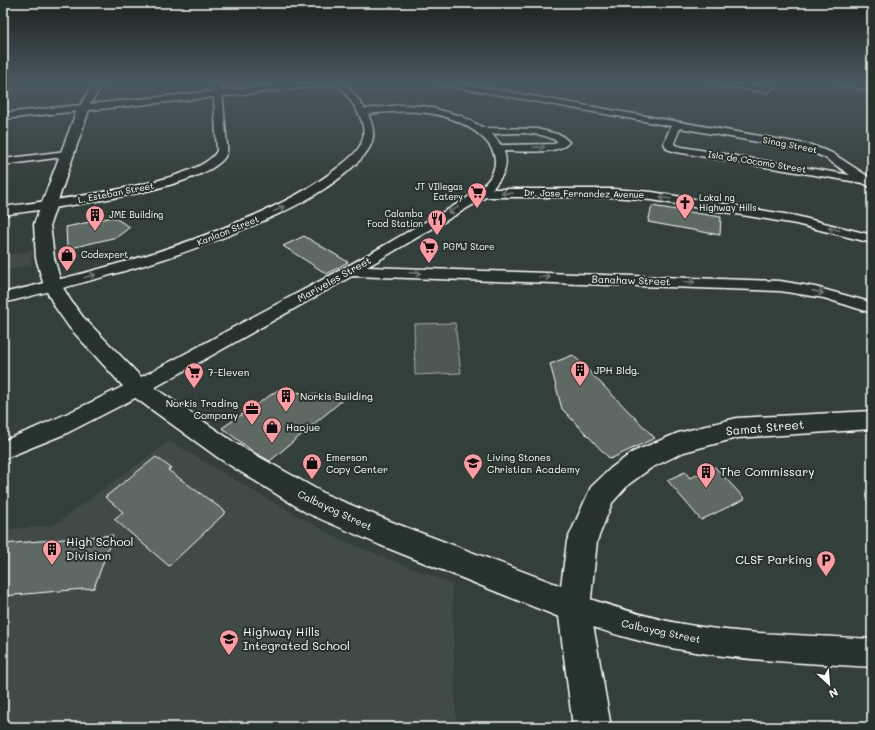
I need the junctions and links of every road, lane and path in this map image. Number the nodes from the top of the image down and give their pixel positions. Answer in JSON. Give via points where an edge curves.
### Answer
{"nodes":[{"id":1,"x":81,"y":116,"type":"edge"},
{"id":2,"x":220,"y":116,"type":"edge"},
{"id":3,"x":364,"y":116,"type":"edge"},
{"id":4,"x":451,"y":116,"type":"edge"},
{"id":5,"x":632,"y":116,"type":"edge"},
{"id":6,"x":677,"y":124,"type":"junction"},
{"id":7,"x":482,"y":130,"type":"junction"},
{"id":8,"x":500,"y":148,"type":"junction"},
{"id":9,"x":66,"y":154,"type":"junction"},
{"id":10,"x":3,"y":162,"type":"edge"},
{"id":11,"x":870,"y":182,"type":"edge"},
{"id":12,"x":483,"y":193,"type":"junction"},
{"id":13,"x":49,"y":204,"type":"junction"},
{"id":14,"x":3,"y":211,"type":"edge"},
{"id":15,"x":872,"y":239,"type":"edge"},
{"id":16,"x":387,"y":250,"type":"junction"},
{"id":17,"x":348,"y":271,"type":"junction"},
{"id":18,"x":388,"y":273,"type":"junction"},
{"id":19,"x":53,"y":286,"type":"junction"},
{"id":20,"x":3,"y":298,"type":"edge"},
{"id":21,"x":872,"y":308,"type":"edge"},
{"id":22,"x":138,"y":388,"type":"junction"},
{"id":23,"x":872,"y":420,"type":"edge"},
{"id":24,"x":3,"y":450,"type":"edge"},
{"id":25,"x":574,"y":607,"type":"junction"},
{"id":26,"x":872,"y":653,"type":"edge"},
{"id":27,"x":592,"y":727,"type":"edge"}],
"edges":[{"from":1,"to":9,"type":"street","name":"Calbayog Street"},
{"from":2,"to":13,"type":"street","name":"L. Esteban Street","via":[[222,151],[218,159],[204,168],[171,181],[133,191]]},
{"from":19,"to":3,"type":"street","name":"Kanlaon Street","one_way":true,"via":[[167,254],[220,236],[311,192],[344,169],[364,148],[368,136]]},
{"from":4,"to":7,"type":"street"},
{"from":5,"to":6,"type":"street","name":"Sinag Street"},
{"from":6,"to":11,"type":"street","name":"Sinag Street","via":[[821,151]]},
{"from":6,"to":11,"type":"street","name":"Isla de Cocomo Street","via":[[669,144],[680,150]]},
{"from":7,"to":8,"type":"street"},
{"from":8,"to":7,"type":"street","one_way":true,"via":[[554,147],[564,142],[537,133]]},
{"from":8,"to":12,"type":"street","name":"Mariveles Street","via":[[499,173],[494,183]]},
{"from":9,"to":10,"type":"street"},
{"from":9,"to":13,"type":"street","name":"Calbayog Street"},
{"from":15,"to":12,"type":"street","name":"Dr. Jose Fernandez Avenue","one_way":true,"via":[[796,220],[652,196],[612,193]]},
{"from":12,"to":16,"type":"street","name":"Mariveles Street","one_way":true},
{"from":13,"to":14,"type":"street","name":"L. Esteban Street"},
{"from":13,"to":19,"type":"street","name":"Calbayog Street","via":[[42,224],[45,258]]},
{"from":16,"to":17,"type":"street","name":"Mariveles Street"},
{"from":16,"to":18,"type":"street"},
{"from":17,"to":18,"type":"street","name":"Banahaw Street"},
{"from":17,"to":22,"type":"street","name":"Mariveles Street"},
{"from":18,"to":21,"type":"street","name":"Banahaw Street","one_way":true,"via":[[780,286],[804,288]]},
{"from":19,"to":20,"type":"street","name":"Kanlaon Street"},
{"from":19,"to":22,"type":"street","name":"Calbayog Street","via":[[76,322]]},
{"from":22,"to":24,"type":"street","name":"Mariveles Street","via":[[58,428]]},
{"from":22,"to":25,"type":"street","name":"Calbayog Street","via":[[229,452],[317,504]]},
{"from":23,"to":25,"type":"street","name":"Samat Street","via":[[737,428],[678,443],[642,460],[620,476],[601,496],[582,541]]},
{"from":25,"to":26,"type":"street","name":"Calbayog Street","via":[[630,626],[692,639],[760,647]]},
{"from":25,"to":27,"type":"street","name":"Samat Street"}]}
